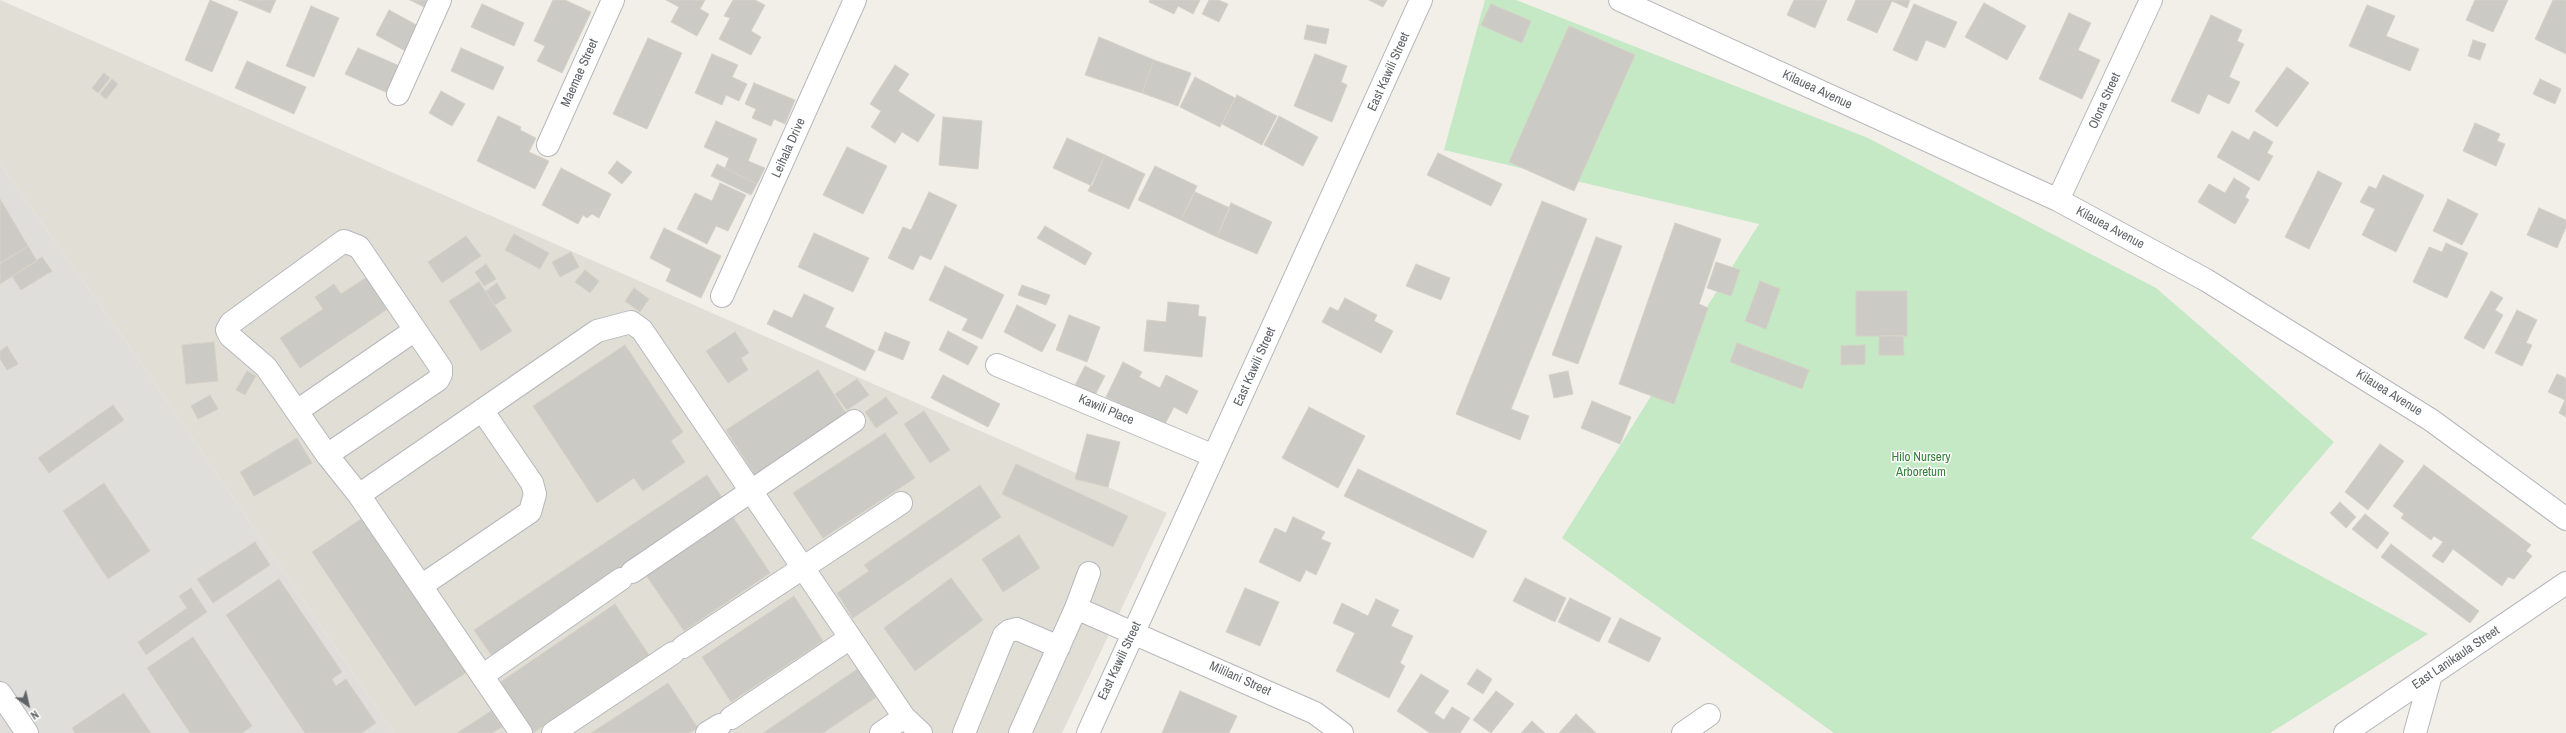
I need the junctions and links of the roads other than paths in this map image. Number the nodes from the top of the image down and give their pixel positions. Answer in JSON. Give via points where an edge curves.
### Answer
{"nodes":[{"id":1,"x":440,"y":0,"type":"edge"},
{"id":2,"x":612,"y":0,"type":"edge"},
{"id":3,"x":855,"y":0,"type":"edge"},
{"id":4,"x":1421,"y":0,"type":"edge"},
{"id":5,"x":1620,"y":0,"type":"edge"},
{"id":6,"x":2151,"y":0,"type":"edge"},
{"id":7,"x":398,"y":94,"type":"dead end"},
{"id":8,"x":548,"y":145,"type":"dead end"},
{"id":9,"x":2058,"y":200,"type":"junction"},
{"id":10,"x":722,"y":296,"type":"dead end"},
{"id":11,"x":415,"y":330,"type":"junction"},
{"id":12,"x":997,"y":365,"type":"dead end"},
{"id":13,"x":482,"y":410,"type":"junction"},
{"id":14,"x":297,"y":411,"type":"junction"},
{"id":15,"x":854,"y":421,"type":"dead end"},
{"id":16,"x":328,"y":455,"type":"junction"},
{"id":17,"x":1214,"y":456,"type":"junction"},
{"id":18,"x":750,"y":490,"type":"junction"},
{"id":19,"x":359,"y":495,"type":"junction"},
{"id":20,"x":901,"y":503,"type":"dead end"},
{"id":21,"x":2566,"y":519,"type":"edge"},
{"id":22,"x":803,"y":568,"type":"junction"},
{"id":23,"x":1089,"y":573,"type":"dead end"},
{"id":24,"x":2566,"y":583,"type":"edge"},
{"id":25,"x":421,"y":586,"type":"junction"},
{"id":26,"x":1076,"y":608,"type":"junction"},
{"id":27,"x":1134,"y":632,"type":"junction"},
{"id":28,"x":850,"y":638,"type":"junction"},
{"id":29,"x":1059,"y":647,"type":"junction"},
{"id":30,"x":2432,"y":675,"type":"junction"},
{"id":31,"x":482,"y":676,"type":"junction"},
{"id":32,"x":0,"y":693,"type":"edge"},
{"id":33,"x":1709,"y":715,"type":"dead end"},
{"id":34,"x":904,"y":717,"type":"junction"},
{"id":35,"x":719,"y":725,"type":"edge"},
{"id":36,"x":26,"y":733,"type":"edge"},
{"id":37,"x":521,"y":733,"type":"edge"},
{"id":38,"x":553,"y":733,"type":"edge"},
{"id":39,"x":881,"y":733,"type":"edge"},
{"id":40,"x":921,"y":733,"type":"edge"},
{"id":41,"x":964,"y":733,"type":"edge"},
{"id":42,"x":1020,"y":733,"type":"edge"},
{"id":43,"x":1088,"y":733,"type":"edge"},
{"id":44,"x":1342,"y":733,"type":"edge"},
{"id":45,"x":1682,"y":733,"type":"edge"},
{"id":46,"x":2345,"y":733,"type":"edge"},
{"id":47,"x":2415,"y":733,"type":"edge"}],
"edges":[{"from":1,"to":7,"type":"street"},
{"from":2,"to":8,"type":"street","name":"Maemae Street"},
{"from":3,"to":10,"type":"street","name":"Leihala Drive"},
{"from":4,"to":17,"type":"street","name":"East Kawili Street"},
{"from":5,"to":9,"type":"street","name":"Kilauea Avenue"},
{"from":6,"to":9,"type":"street","name":"Olona Street"},
{"from":9,"to":21,"type":"street","name":"Kilauea Avenue","via":[[2206,280],[2405,403]]},
{"from":11,"to":14,"type":"street"},
{"from":11,"to":14,"type":"street","via":[[359,247],[350,241],[344,241],[231,323],[227,330],[230,336],[266,367]]},
{"from":11,"to":16,"type":"street","via":[[441,368],[438,380]]},
{"from":12,"to":17,"type":"street","name":"Kawili Place"},
{"from":13,"to":18,"type":"street","via":[[597,331],[631,322],[642,330]]},
{"from":13,"to":19,"type":"street"},
{"from":13,"to":25,"type":"street","via":[[532,483],[534,503],[530,512]]},
{"from":14,"to":16,"type":"street"},
{"from":15,"to":18,"type":"street"},
{"from":16,"to":19,"type":"street"},
{"from":17,"to":27,"type":"street","name":"East Kawili Street"},
{"from":18,"to":22,"type":"street"},
{"from":18,"to":31,"type":"street"},
{"from":19,"to":25,"type":"street"},
{"from":20,"to":22,"type":"street"},
{"from":22,"to":28,"type":"street"},
{"from":22,"to":38,"type":"street"},
{"from":23,"to":26,"type":"street"},
{"from":24,"to":30,"type":"street","name":"East Lanikaula Street"},
{"from":25,"to":31,"type":"street"},
{"from":26,"to":27,"type":"street","name":"Mililani Street"},
{"from":26,"to":29,"type":"street"},
{"from":27,"to":43,"type":"street","name":"East Kawili Street"},
{"from":27,"to":44,"type":"street","name":"Mililani Street","via":[[1315,713]]},
{"from":28,"to":34,"type":"street"},
{"from":28,"to":35,"type":"street"},
{"from":29,"to":41,"type":"street","via":[[1017,629],[1009,631],[1004,636]]},
{"from":29,"to":42,"type":"street"},
{"from":30,"to":46,"type":"street","name":"East Lanikaula Street"},
{"from":30,"to":47,"type":"street"},
{"from":31,"to":37,"type":"street"},
{"from":32,"to":36,"type":"street"},
{"from":33,"to":45,"type":"street"},
{"from":34,"to":39,"type":"street"},
{"from":34,"to":40,"type":"street"}]}
